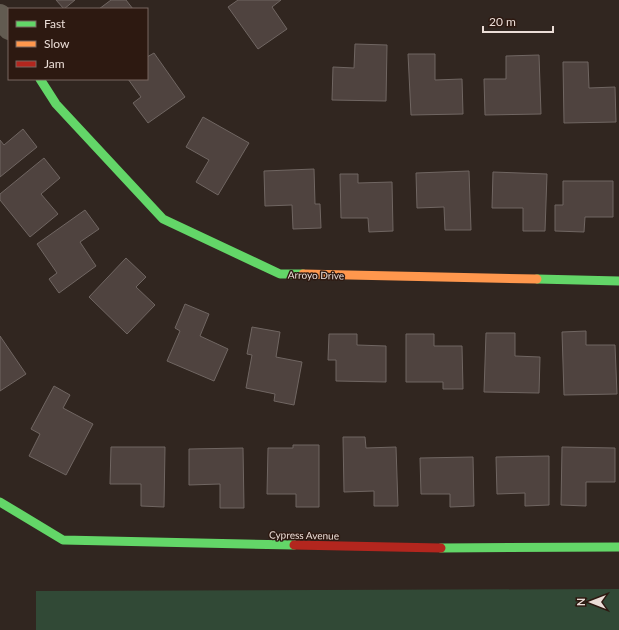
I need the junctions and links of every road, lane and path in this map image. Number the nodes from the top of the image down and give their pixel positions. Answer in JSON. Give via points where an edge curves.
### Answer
{"nodes":[{"id":1,"x":0,"y":15,"type":"edge"},
{"id":2,"x":8,"y":27,"type":"edge"},
{"id":3,"x":41,"y":80,"type":"edge"},
{"id":4,"x":619,"y":281,"type":"edge"},
{"id":5,"x":0,"y":502,"type":"edge"},
{"id":6,"x":619,"y":547,"type":"edge"}],
"edges":[{"from":1,"to":2,"type":"street"},
{"from":3,"to":4,"type":"street","name":"Arroyo Drive","via":[[56,104],[163,219],[280,274]]},
{"from":5,"to":6,"type":"street","name":"Cypress Avenue","via":[[63,540],[404,548]]}]}
